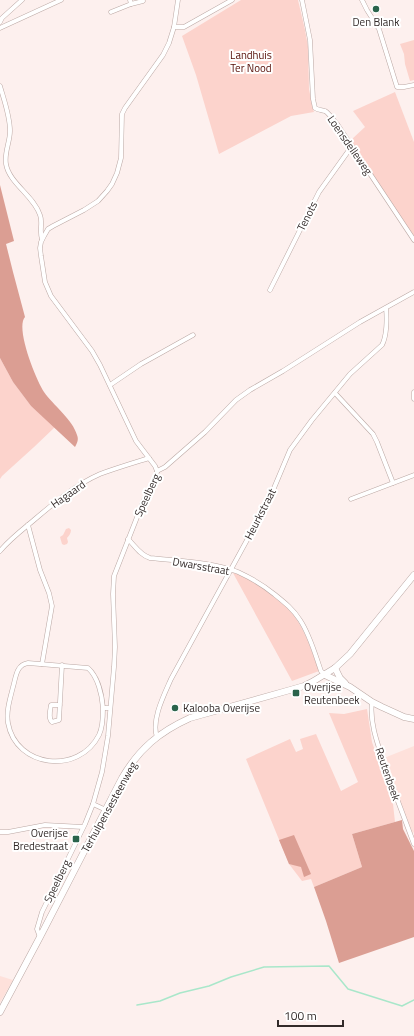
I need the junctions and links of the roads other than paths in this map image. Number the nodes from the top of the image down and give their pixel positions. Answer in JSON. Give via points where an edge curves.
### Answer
{"nodes":[{"id":1,"x":22,"y":0,"type":"edge"},
{"id":2,"x":61,"y":0,"type":"edge"},
{"id":3,"x":178,"y":0,"type":"edge"},
{"id":4,"x":232,"y":0,"type":"edge"},
{"id":5,"x":302,"y":0,"type":"edge"},
{"id":6,"x":362,"y":0,"type":"edge"},
{"id":7,"x":142,"y":1,"type":"edge"},
{"id":8,"x":130,"y":2,"type":"edge"},
{"id":9,"x":111,"y":12,"type":"dead end"},
{"id":10,"x":0,"y":22,"type":"edge"},
{"id":11,"x":174,"y":27,"type":"junction"},
{"id":12,"x":0,"y":28,"type":"edge"},
{"id":13,"x":414,"y":85,"type":"edge"},
{"id":14,"x":0,"y":86,"type":"edge"},
{"id":15,"x":352,"y":146,"type":"junction"},
{"id":16,"x":42,"y":239,"type":"junction"},
{"id":17,"x":414,"y":240,"type":"edge"},
{"id":18,"x":270,"y":290,"type":"dead end"},
{"id":19,"x":414,"y":292,"type":"edge"},
{"id":20,"x":386,"y":308,"type":"junction"},
{"id":21,"x":193,"y":335,"type":"dead end"},
{"id":22,"x":110,"y":385,"type":"junction"},
{"id":23,"x":414,"y":392,"type":"edge"},
{"id":24,"x":335,"y":393,"type":"junction"},
{"id":25,"x":414,"y":399,"type":"edge"},
{"id":26,"x":149,"y":458,"type":"junction"},
{"id":27,"x":157,"y":471,"type":"junction"},
{"id":28,"x":414,"y":475,"type":"edge"},
{"id":29,"x":393,"y":483,"type":"junction"},
{"id":30,"x":351,"y":499,"type":"dead end"},
{"id":31,"x":28,"y":525,"type":"junction"},
{"id":32,"x":128,"y":539,"type":"junction"},
{"id":33,"x":0,"y":551,"type":"edge"},
{"id":34,"x":230,"y":570,"type":"junction"},
{"id":35,"x":414,"y":576,"type":"edge"},
{"id":36,"x":42,"y":664,"type":"junction"},
{"id":37,"x":62,"y":665,"type":"junction"},
{"id":38,"x":335,"y":668,"type":"junction"},
{"id":39,"x":325,"y":675,"type":"junction"},
{"id":40,"x":350,"y":687,"type":"junction"},
{"id":41,"x":372,"y":702,"type":"junction"},
{"id":42,"x":60,"y":705,"type":"dead end"},
{"id":43,"x":104,"y":708,"type":"junction"},
{"id":44,"x":110,"y":708,"type":"junction"},
{"id":45,"x":103,"y":715,"type":"junction"},
{"id":46,"x":110,"y":716,"type":"junction"},
{"id":47,"x":414,"y":719,"type":"edge"},
{"id":48,"x":157,"y":737,"type":"junction"},
{"id":49,"x":92,"y":804,"type":"junction"},
{"id":50,"x":106,"y":810,"type":"junction"},
{"id":51,"x":83,"y":827,"type":"junction"},
{"id":52,"x":0,"y":832,"type":"edge"},
{"id":53,"x":414,"y":844,"type":"edge"},
{"id":54,"x":40,"y":937,"type":"junction"},
{"id":55,"x":0,"y":1012,"type":"edge"}],
"edges":[{"from":1,"to":10,"type":"street"},
{"from":2,"to":12,"type":"street"},
{"from":3,"to":11,"type":"street"},
{"from":4,"to":11,"type":"street","via":[[184,27]]},
{"from":5,"to":15,"type":"street","name":"Loensdelleweg","via":[[310,40],[314,106],[330,115]]},
{"from":6,"to":13,"type":"street","via":[[379,29],[397,87]]},
{"from":7,"to":8,"type":"street"},
{"from":8,"to":9,"type":"street"},
{"from":11,"to":16,"type":"street","via":[[162,55],[122,114],[121,158],[112,184],[98,201],[50,227]]},
{"from":14,"to":16,"type":"street","via":[[9,122],[6,165],[10,175],[40,214]]},
{"from":15,"to":17,"type":"street","name":"Loensdelleweg"},
{"from":15,"to":18,"type":"street","name":"Tenots","via":[[319,192]]},
{"from":16,"to":22,"type":"street","via":[[42,265],[50,296],[92,351]]},
{"from":19,"to":20,"type":"street","name":"Speelberg"},
{"from":20,"to":24,"type":"street","name":"Heurkstraat","via":[[383,343],[355,369]]},
{"from":20,"to":27,"type":"street","name":"Speelberg","via":[[250,390],[165,467]]},
{"from":21,"to":22,"type":"street"},
{"from":22,"to":26,"type":"street","via":[[136,440]]},
{"from":23,"to":25,"type":"street"},
{"from":24,"to":29,"type":"street","via":[[373,434]]},
{"from":24,"to":34,"type":"street","name":"Heurkstraat","via":[[290,450],[274,488]]},
{"from":26,"to":27,"type":"street"},
{"from":26,"to":31,"type":"street","name":"Hagaard","via":[[88,480]]},
{"from":27,"to":32,"type":"street","name":"Speelberg"},
{"from":28,"to":29,"type":"street"},
{"from":29,"to":30,"type":"street"},
{"from":31,"to":33,"type":"street","name":"Hagaard"},
{"from":31,"to":36,"type":"street","via":[[52,606]]},
{"from":32,"to":34,"type":"street","name":"Dwarsstraat","via":[[142,554],[150,558]]},
{"from":32,"to":44,"type":"street","name":"Speelberg","via":[[116,568],[113,585],[114,647]]},
{"from":34,"to":39,"type":"street","name":"Dwarsstraat","via":[[268,589],[293,610],[307,632],[321,671]]},
{"from":34,"to":48,"type":"street","name":"Heurkstraat","via":[[164,693],[156,723]]},
{"from":35,"to":38,"type":"main road","name":"Terhulpensesteenweg","via":[[350,654]]},
{"from":36,"to":37,"type":"street"},
{"from":36,"to":45,"type":"street","via":[[23,664],[18,670],[7,715],[10,732],[20,747],[33,756],[48,761],[74,758],[88,749],[98,736]]},
{"from":37,"to":42,"type":"street"},
{"from":37,"to":43,"type":"street","via":[[88,668],[91,671],[95,676]]},
{"from":38,"to":39,"type":"main road","name":"Terhulpensesteenweg"},
{"from":38,"to":40,"type":"main road","via":[[340,678]]},
{"from":39,"to":40,"type":"main road"},
{"from":39,"to":48,"type":"main road","name":"Terhulpensesteenweg","via":[[290,690],[190,718]]},
{"from":40,"to":41,"type":"main road"},
{"from":41,"to":47,"type":"main road"},
{"from":41,"to":53,"type":"street","name":"Reutenbeek","via":[[377,742]]},
{"from":43,"to":44,"type":"street"},
{"from":43,"to":45,"type":"street"},
{"from":44,"to":46,"type":"street","name":"Speelberg"},
{"from":45,"to":46,"type":"street"},
{"from":46,"to":49,"type":"street","name":"Speelberg","via":[[102,772]]},
{"from":48,"to":50,"type":"main road","name":"Terhulpensesteenweg","via":[[133,761]]},
{"from":49,"to":50,"type":"street"},
{"from":49,"to":51,"type":"street","name":"Speelberg"},
{"from":50,"to":54,"type":"main road","name":"Terhulpensesteenweg"},
{"from":51,"to":52,"type":"street","via":[[45,825]]},
{"from":51,"to":54,"type":"street","name":"Speelberg","via":[[42,912],[37,929]]},
{"from":54,"to":55,"type":"main road","name":"Terhulpensesteenweg"}]}
